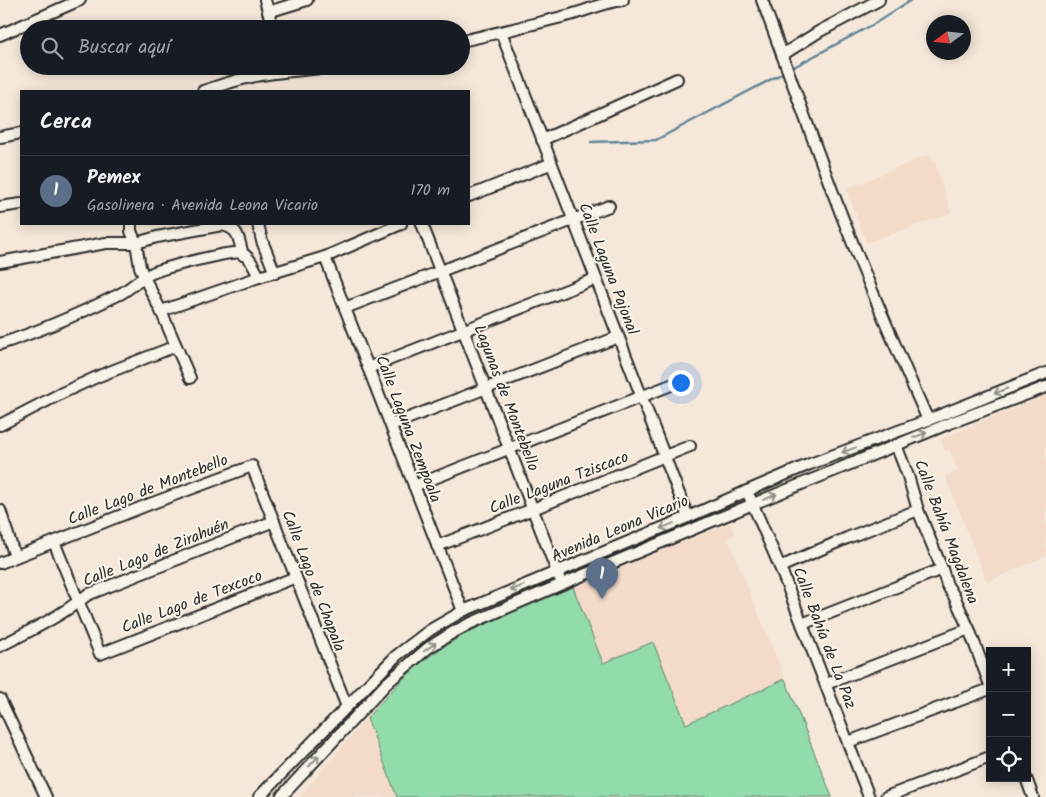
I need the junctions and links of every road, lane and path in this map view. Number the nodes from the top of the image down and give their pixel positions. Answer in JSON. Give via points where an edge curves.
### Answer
{"nodes":[{"id":1,"x":80,"y":0,"type":"edge"},
{"id":2,"x":265,"y":0,"type":"edge"},
{"id":3,"x":307,"y":0,"type":"edge"},
{"id":4,"x":622,"y":0,"type":"edge"},
{"id":5,"x":762,"y":0,"type":"edge"},
{"id":6,"x":880,"y":0,"type":"edge"},
{"id":7,"x":268,"y":12,"type":"junction"},
{"id":8,"x":34,"y":20,"type":"edge"},
{"id":9,"x":270,"y":20,"type":"edge"},
{"id":10,"x":20,"y":26,"type":"edge"},
{"id":11,"x":501,"y":32,"type":"junction"},
{"id":12,"x":0,"y":35,"type":"edge"},
{"id":13,"x":470,"y":39,"type":"edge"},
{"id":14,"x":782,"y":54,"type":"junction"},
{"id":15,"x":258,"y":75,"type":"edge"},
{"id":16,"x":677,"y":79,"type":"dead end"},
{"id":17,"x":238,"y":86,"type":"edge"},
{"id":18,"x":210,"y":90,"type":"edge"},
{"id":19,"x":20,"y":133,"type":"edge"},
{"id":20,"x":0,"y":138,"type":"edge"},
{"id":21,"x":542,"y":140,"type":"junction"},
{"id":22,"x":550,"y":164,"type":"junction"},
{"id":23,"x":470,"y":196,"type":"edge"},
{"id":24,"x":20,"y":204,"type":"edge"},
{"id":25,"x":609,"y":206,"type":"dead end"},
{"id":26,"x":0,"y":208,"type":"edge"},
{"id":27,"x":572,"y":220,"type":"junction"},
{"id":28,"x":131,"y":225,"type":"edge"},
{"id":29,"x":258,"y":225,"type":"edge"},
{"id":30,"x":399,"y":225,"type":"edge"},
{"id":31,"x":422,"y":225,"type":"edge"},
{"id":32,"x":136,"y":243,"type":"junction"},
{"id":33,"x":243,"y":254,"type":"junction"},
{"id":34,"x":325,"y":258,"type":"junction"},
{"id":35,"x":0,"y":262,"type":"edge"},
{"id":36,"x":441,"y":271,"type":"junction"},
{"id":37,"x":275,"y":272,"type":"junction"},
{"id":38,"x":260,"y":277,"type":"junction"},
{"id":39,"x":144,"y":278,"type":"junction"},
{"id":40,"x":595,"y":279,"type":"junction"},
{"id":41,"x":345,"y":308,"type":"junction"},
{"id":42,"x":161,"y":311,"type":"junction"},
{"id":43,"x":464,"y":330,"type":"junction"},
{"id":44,"x":618,"y":336,"type":"junction"},
{"id":45,"x":0,"y":344,"type":"edge"},
{"id":46,"x":176,"y":346,"type":"junction"},
{"id":47,"x":368,"y":368,"type":"junction"},
{"id":48,"x":1046,"y":373,"type":"edge"},
{"id":49,"x":190,"y":378,"type":"dead end"},
{"id":50,"x":671,"y":385,"type":"dead end"},
{"id":51,"x":1046,"y":387,"type":"edge"},
{"id":52,"x":486,"y":388,"type":"junction"},
{"id":53,"x":641,"y":397,"type":"junction"},
{"id":54,"x":928,"y":420,"type":"junction"},
{"id":55,"x":0,"y":425,"type":"edge"},
{"id":56,"x":391,"y":425,"type":"junction"},
{"id":57,"x":896,"y":445,"type":"junction"},
{"id":58,"x":690,"y":446,"type":"dead end"},
{"id":59,"x":510,"y":448,"type":"junction"},
{"id":60,"x":664,"y":457,"type":"junction"},
{"id":61,"x":252,"y":466,"type":"joint"},
{"id":62,"x":414,"y":486,"type":"junction"},
{"id":63,"x":747,"y":491,"type":"junction"},
{"id":64,"x":753,"y":504,"type":"junction"},
{"id":65,"x":533,"y":509,"type":"junction"},
{"id":66,"x":0,"y":510,"type":"edge"},
{"id":67,"x":918,"y":510,"type":"junction"},
{"id":68,"x":688,"y":517,"type":"junction"},
{"id":69,"x":274,"y":521,"type":"junction"},
{"id":70,"x":54,"y":542,"type":"junction"},
{"id":71,"x":438,"y":546,"type":"junction"},
{"id":72,"x":15,"y":557,"type":"junction"},
{"id":73,"x":0,"y":562,"type":"edge"},
{"id":74,"x":780,"y":567,"type":"junction"},
{"id":75,"x":942,"y":569,"type":"junction"},
{"id":76,"x":557,"y":571,"type":"junction"},
{"id":77,"x":296,"y":577,"type":"junction"},
{"id":78,"x":562,"y":584,"type":"junction"},
{"id":79,"x":78,"y":602,"type":"junction"},
{"id":80,"x":463,"y":611,"type":"junction"},
{"id":81,"x":802,"y":624,"type":"junction"},
{"id":82,"x":969,"y":629,"type":"junction"},
{"id":83,"x":0,"y":646,"type":"edge"},
{"id":84,"x":986,"y":676,"type":"edge"},
{"id":85,"x":826,"y":684,"type":"junction"},
{"id":86,"x":986,"y":689,"type":"edge"},
{"id":87,"x":0,"y":699,"type":"edge"},
{"id":88,"x":347,"y":707,"type":"junction"},
{"id":89,"x":848,"y":742,"type":"junction"},
{"id":90,"x":986,"y":759,"type":"edge"},
{"id":91,"x":1027,"y":782,"type":"edge"},
{"id":92,"x":46,"y":797,"type":"edge"},
{"id":93,"x":259,"y":797,"type":"edge"},
{"id":94,"x":281,"y":797,"type":"edge"},
{"id":95,"x":869,"y":797,"type":"edge"},
{"id":96,"x":886,"y":797,"type":"edge"},
{"id":97,"x":1033,"y":797,"type":"edge"}],
"edges":[{"from":1,"to":8,"type":"street"},
{"from":2,"to":7,"type":"street"},
{"from":3,"to":7,"type":"street"},
{"from":4,"to":11,"type":"street"},
{"from":5,"to":14,"type":"street"},
{"from":6,"to":14,"type":"street"},
{"from":7,"to":9,"type":"street"},
{"from":10,"to":12,"type":"street"},
{"from":11,"to":13,"type":"street"},
{"from":11,"to":21,"type":"street","name":"Calle Laguna Pajonal"},
{"from":14,"to":54,"type":"street","via":[[851,239]]},
{"from":15,"to":17,"type":"street"},
{"from":16,"to":21,"type":"street"},
{"from":17,"to":18,"type":"street"},
{"from":19,"to":20,"type":"street"},
{"from":21,"to":22,"type":"street","name":"Calle Laguna Pajonal"},
{"from":22,"to":23,"type":"street"},
{"from":22,"to":27,"type":"street","name":"Calle Laguna Pajonal"},
{"from":24,"to":26,"type":"street"},
{"from":25,"to":27,"type":"street"},
{"from":27,"to":36,"type":"street"},
{"from":27,"to":40,"type":"street","name":"Calle Laguna Pajonal"},
{"from":28,"to":32,"type":"street"},
{"from":29,"to":37,"type":"street"},
{"from":30,"to":34,"type":"street"},
{"from":31,"to":36,"type":"street","name":"Lagunas de Montebello"},
{"from":32,"to":33,"type":"street","via":[[222,225],[236,231]]},
{"from":32,"to":35,"type":"street","via":[[106,243]]},
{"from":32,"to":39,"type":"street"},
{"from":33,"to":38,"type":"street"},
{"from":33,"to":39,"type":"street","via":[[231,252],[158,271]]},
{"from":34,"to":37,"type":"street"},
{"from":34,"to":41,"type":"street","name":"Calle Laguna Zempoala"},
{"from":36,"to":41,"type":"street"},
{"from":36,"to":43,"type":"street","name":"Lagunas de Montebello"},
{"from":37,"to":38,"type":"street"},
{"from":38,"to":42,"type":"street"},
{"from":39,"to":42,"type":"street"},
{"from":39,"to":45,"type":"street","via":[[122,293],[79,313]]},
{"from":40,"to":43,"type":"street"},
{"from":40,"to":44,"type":"street","name":"Calle Laguna Pajonal"},
{"from":41,"to":47,"type":"street","name":"Calle Laguna Zempoala"},
{"from":42,"to":46,"type":"street"},
{"from":43,"to":47,"type":"street"},
{"from":43,"to":52,"type":"street","name":"Lagunas de Montebello"},
{"from":44,"to":52,"type":"street"},
{"from":44,"to":53,"type":"street","name":"Calle Laguna Pajonal"},
{"from":46,"to":49,"type":"street"},
{"from":46,"to":55,"type":"street","via":[[62,392]]},
{"from":47,"to":56,"type":"street","name":"Calle Laguna Zempoala"},
{"from":48,"to":54,"type":"street","name":"Avenida Leona Vicario","one_way":true},
{"from":50,"to":53,"type":"street"},
{"from":57,"to":51,"type":"street","name":"Avenida Leona Vicario","one_way":true},
{"from":52,"to":56,"type":"street"},
{"from":52,"to":59,"type":"street","name":"Lagunas de Montebello"},
{"from":53,"to":59,"type":"street"},
{"from":53,"to":60,"type":"street","name":"Calle Laguna Pajonal"},
{"from":54,"to":63,"type":"street","name":"Avenida Leona Vicario","one_way":true},
{"from":56,"to":62,"type":"street","name":"Calle Laguna Zempoala"},
{"from":64,"to":57,"type":"street","name":"Avenida Leona Vicario","one_way":true},
{"from":57,"to":67,"type":"street","name":"Calle Bahía Magdalena"},
{"from":58,"to":60,"type":"street","name":"Calle Laguna Tziscaco"},
{"from":59,"to":62,"type":"street"},
{"from":59,"to":65,"type":"street","name":"Lagunas de Montebello"},
{"from":60,"to":65,"type":"street","name":"Calle Laguna Tziscaco"},
{"from":60,"to":68,"type":"street","name":"Calle Laguna Pajonal"},
{"from":61,"to":69,"type":"street","name":"Calle Lago de Chapala"},
{"from":61,"to":70,"type":"street","name":"Calle Lago de Montebello"},
{"from":62,"to":71,"type":"street","name":"Calle Laguna Zempoala"},
{"from":63,"to":64,"type":"street","name":"Calle Bahía de La Paz"},
{"from":63,"to":68,"type":"street","name":"Avenida Leona Vicario"},
{"from":64,"to":74,"type":"street","name":"Calle Bahía de La Paz"},
{"from":64,"to":78,"type":"street","name":"Avenida Leona Vicario"},
{"from":65,"to":71,"type":"street","name":"Calle Laguna Tziscaco"},
{"from":65,"to":76,"type":"street","name":"Lagunas de Montebello"},
{"from":66,"to":72,"type":"street"},
{"from":67,"to":74,"type":"street"},
{"from":67,"to":75,"type":"street","name":"Calle Bahía Magdalena"},
{"from":68,"to":76,"type":"street","name":"Avenida Leona Vicario","one_way":true},
{"from":69,"to":77,"type":"street","name":"Calle Lago de Chapala"},
{"from":69,"to":79,"type":"street","name":"Calle Lago de Zirahuén","via":[[87,595]]},
{"from":70,"to":72,"type":"street","name":"Calle Lago de Montebello"},
{"from":70,"to":79,"type":"street"},
{"from":71,"to":80,"type":"street","name":"Calle Laguna Zempoala"},
{"from":72,"to":73,"type":"street","name":"Calle Lago de Montebello"},
{"from":74,"to":81,"type":"street","name":"Calle Bahía de La Paz"},
{"from":75,"to":81,"type":"street"},
{"from":75,"to":82,"type":"street","name":"Calle Bahía Magdalena"},
{"from":76,"to":78,"type":"street","name":"Lagunas de Montebello"},
{"from":76,"to":80,"type":"street","name":"Avenida Leona Vicario","one_way":true},
{"from":77,"to":79,"type":"street","name":"Calle Lago de Texcoco","via":[[100,654]]},
{"from":77,"to":88,"type":"street","name":"Calle Lago de Chapala"},
{"from":94,"to":78,"type":"street","name":"Avenida Leona Vicario","one_way":true,"via":[[387,683],[428,648],[469,624]]},
{"from":79,"to":83,"type":"street","name":"Calle Lago de Zirahuén"},
{"from":80,"to":88,"type":"street","name":"Avenida Leona Vicario","via":[[410,644]]},
{"from":81,"to":85,"type":"street","name":"Calle Bahía de La Paz"},
{"from":82,"to":84,"type":"street","name":"Calle Bahía Magdalena"},
{"from":82,"to":85,"type":"street"},
{"from":85,"to":89,"type":"street","name":"Calle Bahía de La Paz"},
{"from":86,"to":89,"type":"street"},
{"from":87,"to":92,"type":"street"},
{"from":88,"to":93,"type":"street","name":"Avenida Leona Vicario"},
{"from":89,"to":95,"type":"street","name":"Calle Bahía de La Paz"},
{"from":90,"to":96,"type":"street"},
{"from":91,"to":97,"type":"street"}]}
